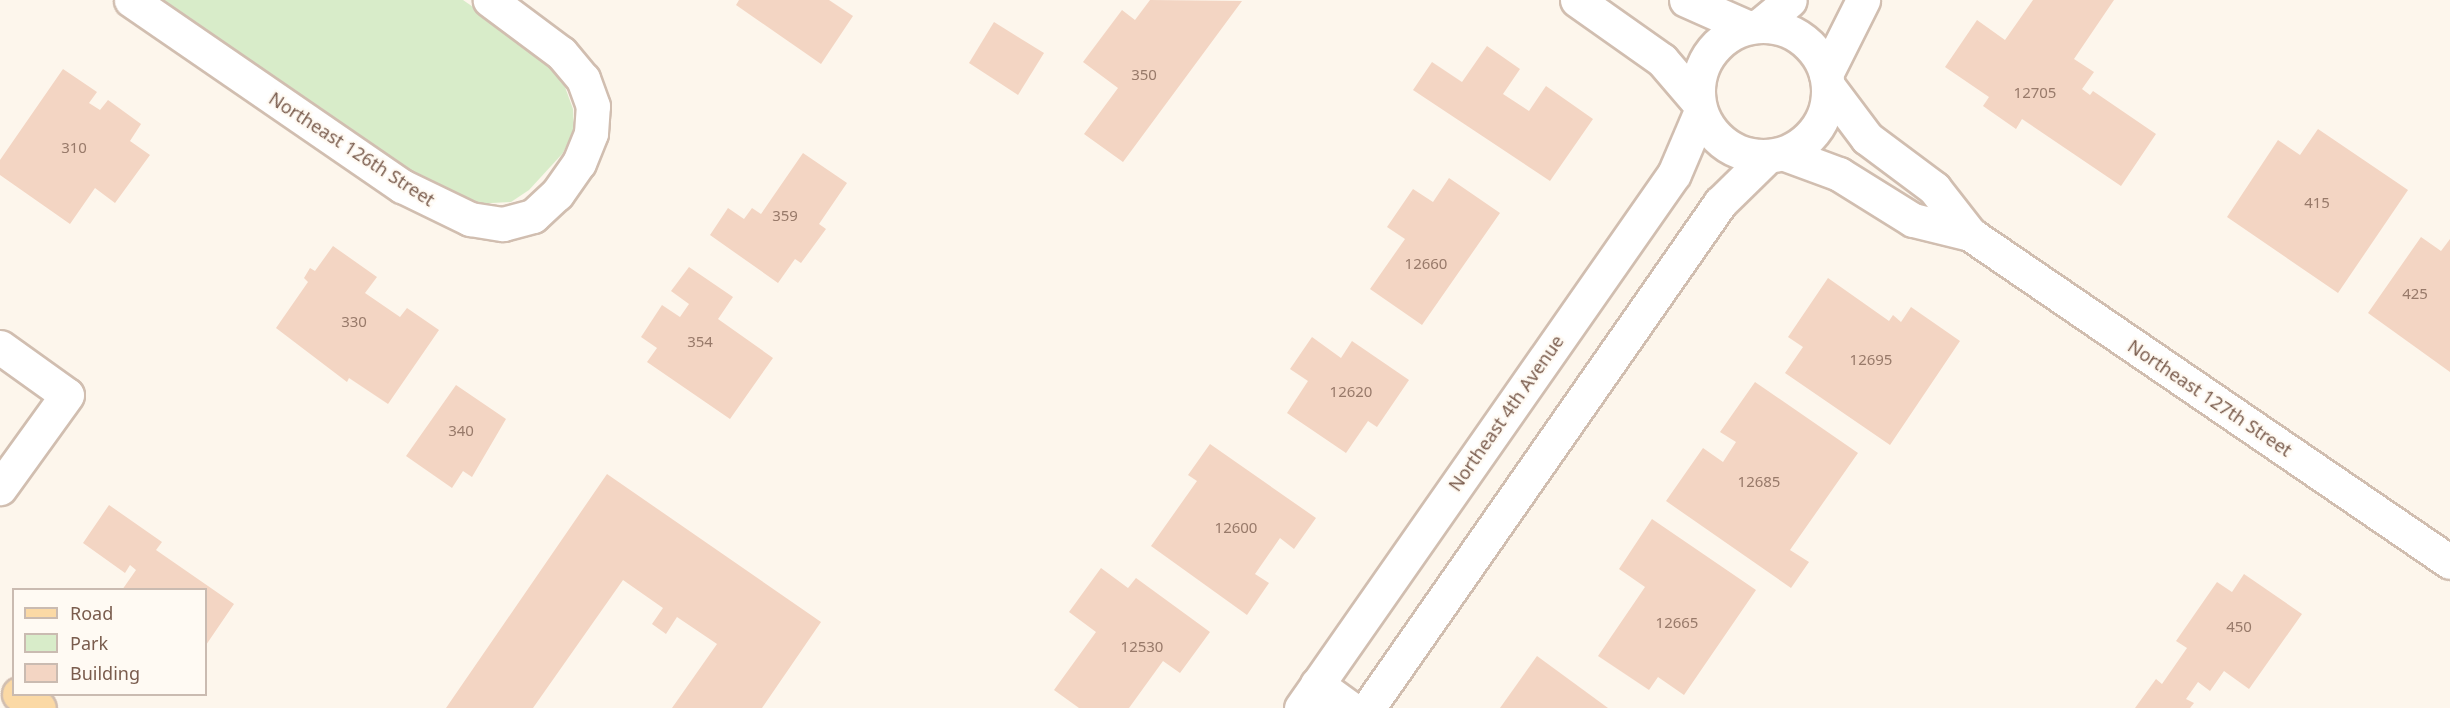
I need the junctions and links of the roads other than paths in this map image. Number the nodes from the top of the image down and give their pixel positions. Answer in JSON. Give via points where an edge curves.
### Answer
{"nodes":[{"id":1,"x":131,"y":0,"type":"edge"},
{"id":2,"x":490,"y":0,"type":"edge"},
{"id":3,"x":1577,"y":0,"type":"edge"},
{"id":4,"x":1686,"y":0,"type":"edge"},
{"id":5,"x":1790,"y":0,"type":"edge"},
{"id":6,"x":1863,"y":0,"type":"edge"},
{"id":7,"x":1753,"y":27,"type":"junction"},
{"id":8,"x":1827,"y":80,"type":"junction"},
{"id":9,"x":1699,"y":107,"type":"junction"},
{"id":10,"x":1776,"y":155,"type":"junction"},
{"id":11,"x":1970,"y":234,"type":"junction"},
{"id":12,"x":0,"y":347,"type":"edge"},
{"id":13,"x":0,"y":488,"type":"edge"},
{"id":14,"x":2450,"y":562,"type":"edge"},
{"id":15,"x":22,"y":696,"type":"edge"},
{"id":16,"x":1309,"y":696,"type":"edge"},
{"id":17,"x":39,"y":708,"type":"edge"},
{"id":18,"x":1350,"y":708,"type":"edge"},
{"id":19,"x":1368,"y":708,"type":"edge"}],
"edges":[{"from":1,"to":2,"type":"street","name":"Northeast 126th Street","via":[[402,186],[470,219],[503,224],[533,216],[557,194],[579,163],[591,133],[593,106],[583,79],[561,53]]},
{"from":3,"to":9,"type":"street","via":[[1662,60]]},
{"from":4,"to":7,"type":"street"},
{"from":5,"to":7,"type":"street"},
{"from":6,"to":8,"type":"street"},
{"from":7,"to":8,"type":"street","via":[[1777,27],[1808,43]]},
{"from":7,"to":9,"type":"street","via":[[1728,35],[1713,47],[1697,82]]},
{"from":8,"to":10,"type":"street","via":[[1827,108],[1817,127]]},
{"from":8,"to":11,"type":"street","name":"Northeast 127th Street","via":[[1867,138],[1934,188]]},
{"from":9,"to":10,"type":"street","via":[[1708,128],[1733,150]]},
{"from":9,"to":16,"type":"street","name":"Northeast 4th Avenue","via":[[1674,174]]},
{"from":10,"to":11,"type":"street","name":"Northeast 127th Street","via":[[1839,174],[1913,219]]},
{"from":10,"to":19,"type":"street","via":[[1720,203]]},
{"from":11,"to":14,"type":"street","name":"Northeast 127th Street"},
{"from":12,"to":13,"type":"street","via":[[67,395]]},
{"from":15,"to":17,"type":"main road"},
{"from":16,"to":18,"type":"street"}]}
